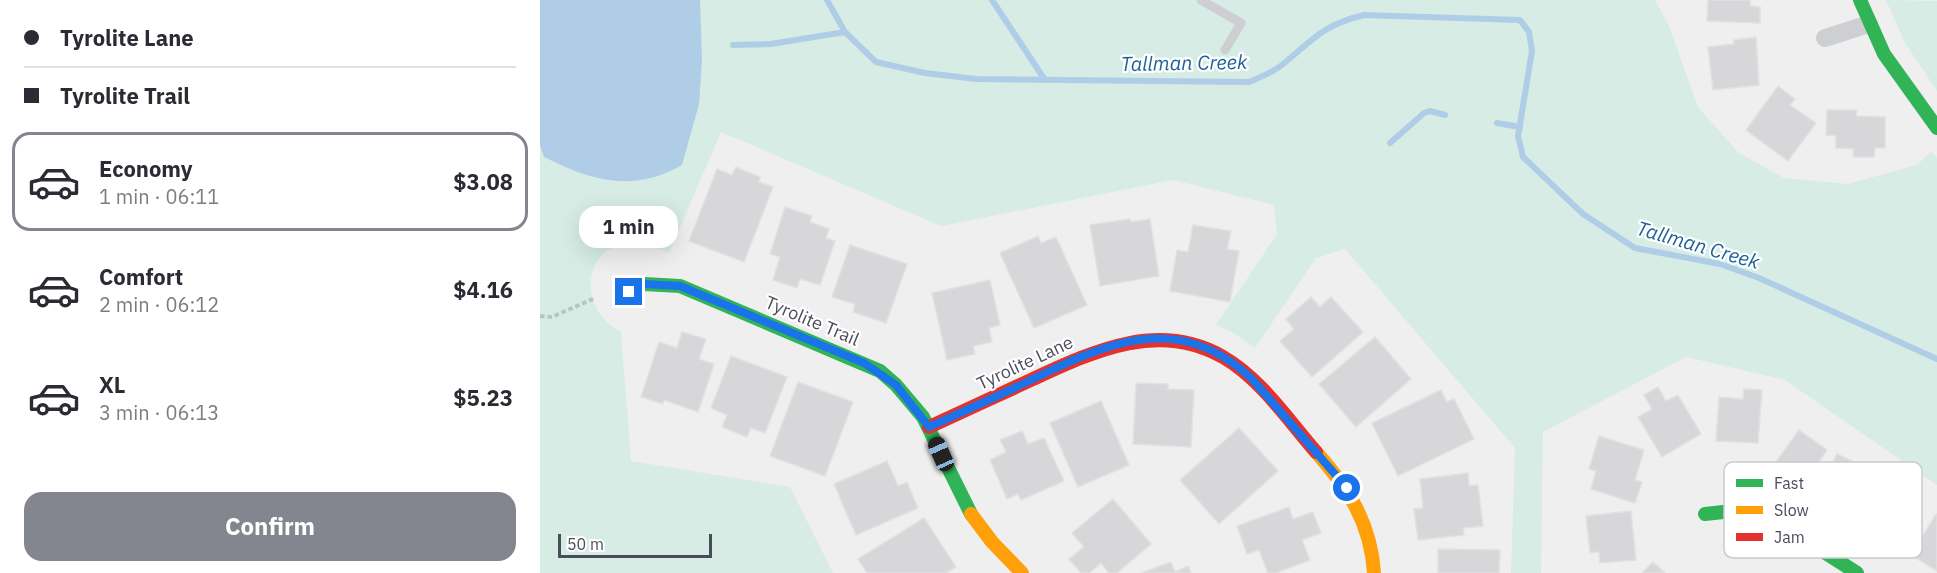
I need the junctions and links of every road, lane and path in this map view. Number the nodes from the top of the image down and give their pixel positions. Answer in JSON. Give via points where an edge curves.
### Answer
{"nodes":[{"id":1,"x":1201,"y":0,"type":"edge"},
{"id":2,"x":1860,"y":0,"type":"edge"},
{"id":3,"x":1869,"y":24,"type":"junction"},
{"id":4,"x":1825,"y":38,"type":"dead end"},
{"id":5,"x":1225,"y":50,"type":"dead end"},
{"id":6,"x":1937,"y":128,"type":"edge"},
{"id":7,"x":629,"y":292,"type":"dead end"},
{"id":8,"x":595,"y":298,"type":"dead end"},
{"id":9,"x":540,"y":316,"type":"edge"},
{"id":10,"x":929,"y":427,"type":"junction"},
{"id":11,"x":1724,"y":512,"type":"edge"},
{"id":12,"x":1706,"y":514,"type":"dead end"},
{"id":13,"x":1835,"y":558,"type":"edge"},
{"id":14,"x":1023,"y":573,"type":"edge"},
{"id":15,"x":1374,"y":573,"type":"edge"},
{"id":16,"x":1857,"y":573,"type":"edge"}],
"edges":[{"from":1,"to":5,"type":"lane","via":[[1241,23]]},
{"from":2,"to":3,"type":"street"},
{"from":3,"to":4,"type":"street"},
{"from":3,"to":6,"type":"street","via":[[1897,75]]},
{"from":7,"to":10,"type":"street","name":"Tyrolite Trail","via":[[644,284],[680,286],[864,363],[896,385]]},
{"from":8,"to":9,"type":"path","via":[[552,316]]},
{"from":10,"to":14,"type":"street","name":"Tyrolite Trail","via":[[965,506],[992,542]]},
{"from":10,"to":15,"type":"street","name":"Tyrolite Lane","via":[[1106,346],[1148,338],[1200,345],[1237,364],[1347,488],[1365,521]]},
{"from":11,"to":12,"type":"street"},
{"from":13,"to":16,"type":"street"}]}
